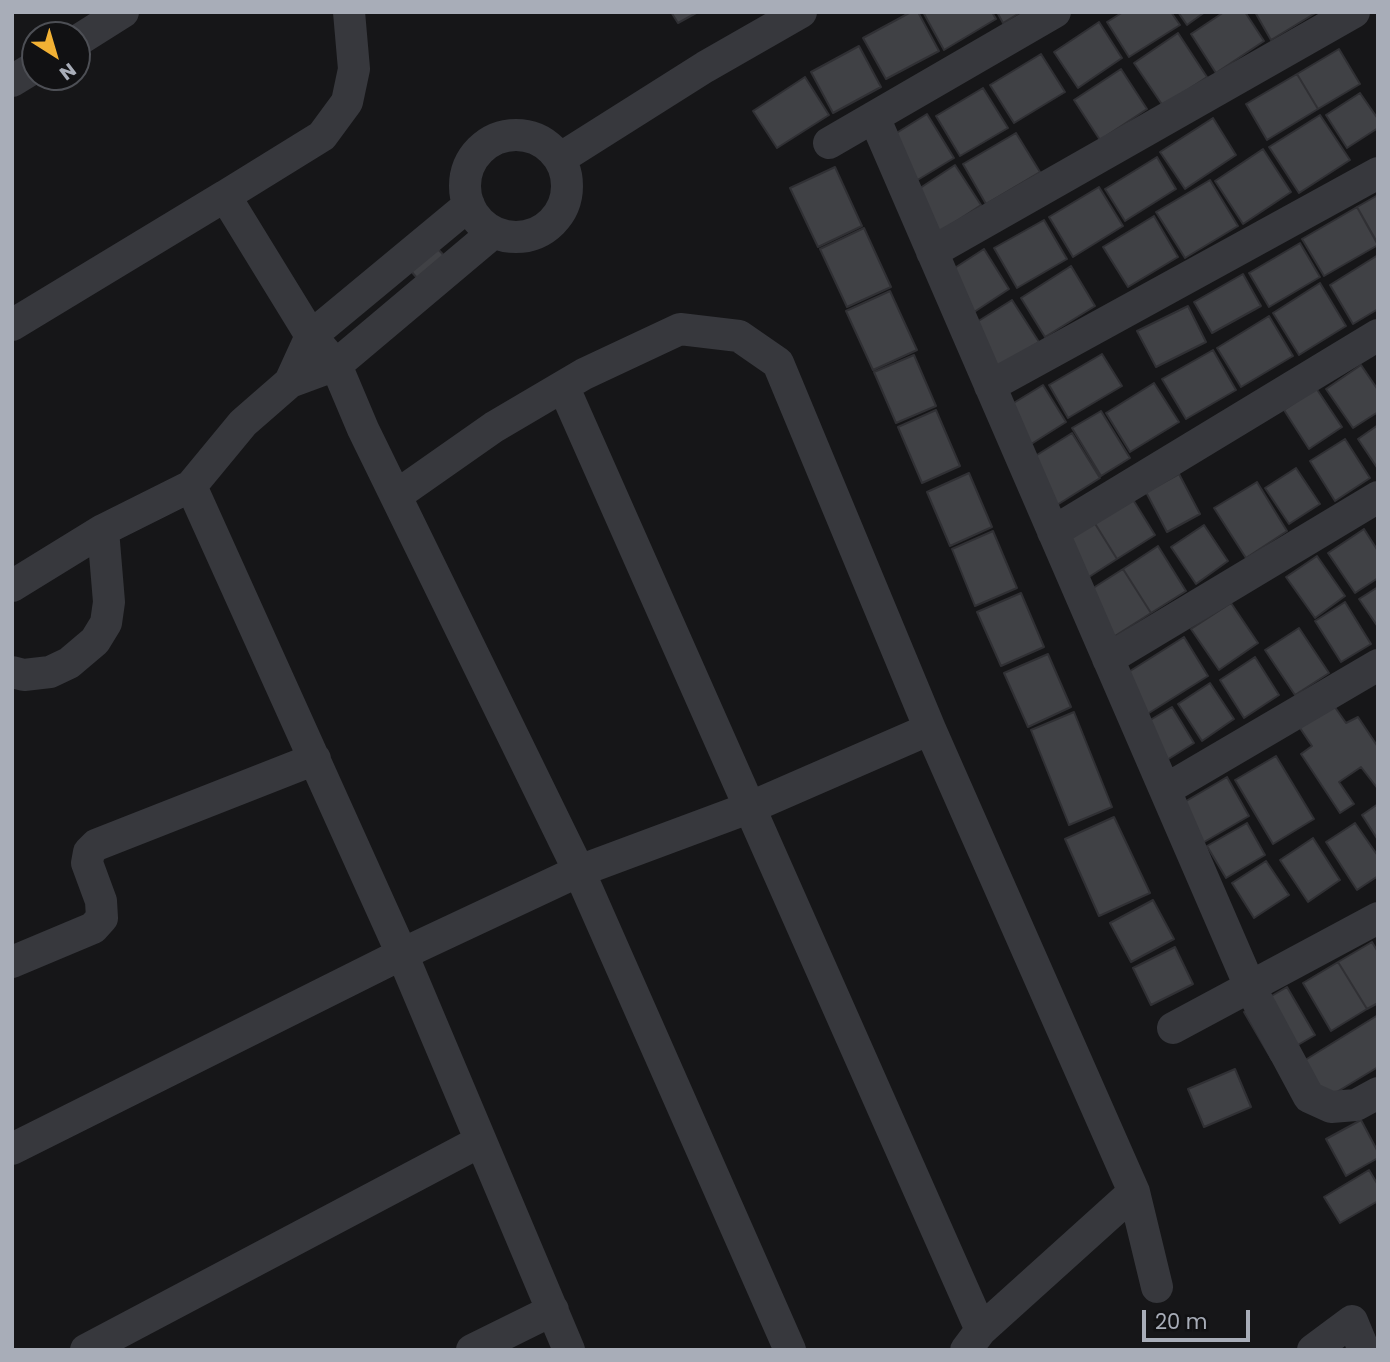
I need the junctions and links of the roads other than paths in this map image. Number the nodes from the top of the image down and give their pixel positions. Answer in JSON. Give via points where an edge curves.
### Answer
{"nodes":[{"id":1,"x":123,"y":12,"type":"edge"},
{"id":2,"x":349,"y":12,"type":"edge"},
{"id":3,"x":802,"y":12,"type":"edge"},
{"id":4,"x":1055,"y":12,"type":"edge"},
{"id":5,"x":1354,"y":12,"type":"edge"},
{"id":6,"x":91,"y":32,"type":"edge"},
{"id":7,"x":874,"y":117,"type":"junction"},
{"id":8,"x":829,"y":143,"type":"dead end"},
{"id":9,"x":561,"y":158,"type":"junction"},
{"id":10,"x":1378,"y":173,"type":"edge"},
{"id":11,"x":225,"y":196,"type":"junction"},
{"id":12,"x":470,"y":205,"type":"junction"},
{"id":13,"x":494,"y":232,"type":"junction"},
{"id":14,"x":932,"y":252,"type":"junction"},
{"id":15,"x":12,"y":325,"type":"edge"},
{"id":16,"x":1378,"y":335,"type":"edge"},
{"id":17,"x":311,"y":336,"type":"junction"},
{"id":18,"x":336,"y":365,"type":"junction"},
{"id":19,"x":290,"y":382,"type":"junction"},
{"id":20,"x":990,"y":386,"type":"junction"},
{"id":21,"x":564,"y":388,"type":"junction"},
{"id":22,"x":191,"y":486,"type":"junction"},
{"id":23,"x":397,"y":495,"type":"junction"},
{"id":24,"x":1378,"y":497,"type":"edge"},
{"id":25,"x":103,"y":530,"type":"junction"},
{"id":26,"x":1053,"y":532,"type":"junction"},
{"id":27,"x":12,"y":586,"type":"edge"},
{"id":28,"x":1108,"y":659,"type":"junction"},
{"id":29,"x":1378,"y":665,"type":"edge"},
{"id":30,"x":12,"y":673,"type":"edge"},
{"id":31,"x":930,"y":729,"type":"junction"},
{"id":32,"x":315,"y":760,"type":"junction"},
{"id":33,"x":1165,"y":790,"type":"junction"},
{"id":34,"x":751,"y":807,"type":"junction"},
{"id":35,"x":579,"y":870,"type":"junction"},
{"id":36,"x":1378,"y":918,"type":"edge"},
{"id":37,"x":402,"y":954,"type":"junction"},
{"id":38,"x":12,"y":962,"type":"edge"},
{"id":39,"x":1251,"y":989,"type":"junction"},
{"id":40,"x":1173,"y":1028,"type":"dead end"},
{"id":41,"x":1378,"y":1093,"type":"edge"},
{"id":42,"x":479,"y":1142,"type":"junction"},
{"id":43,"x":12,"y":1149,"type":"edge"},
{"id":44,"x":1134,"y":1192,"type":"junction"},
{"id":45,"x":1157,"y":1287,"type":"dead end"},
{"id":46,"x":553,"y":1310,"type":"junction"},
{"id":47,"x":974,"y":1340,"type":"edge"},
{"id":48,"x":86,"y":1350,"type":"edge"},
{"id":49,"x":472,"y":1350,"type":"edge"},
{"id":50,"x":569,"y":1350,"type":"edge"},
{"id":51,"x":790,"y":1350,"type":"edge"},
{"id":52,"x":1313,"y":1350,"type":"edge"},
{"id":53,"x":1364,"y":1350,"type":"edge"}],
"edges":[{"from":1,"to":6,"type":"street"},
{"from":2,"to":11,"type":"street","via":[[354,69],[346,102],[322,136]]},
{"from":3,"to":9,"type":"street"},
{"from":4,"to":7,"type":"street"},
{"from":5,"to":14,"type":"street"},
{"from":7,"to":8,"type":"street"},
{"from":7,"to":14,"type":"street"},
{"from":9,"to":12,"type":"street","via":[[547,144],[519,134],[494,139],[471,160],[464,192]]},
{"from":9,"to":13,"type":"street","via":[[569,186],[561,213],[534,236],[504,238]]},
{"from":10,"to":20,"type":"street"},
{"from":11,"to":15,"type":"street"},
{"from":11,"to":17,"type":"street"},
{"from":12,"to":13,"type":"street","via":[[477,222]]},
{"from":12,"to":17,"type":"street"},
{"from":13,"to":18,"type":"street"},
{"from":14,"to":20,"type":"street"},
{"from":16,"to":26,"type":"street"},
{"from":17,"to":18,"type":"street"},
{"from":17,"to":19,"type":"street"},
{"from":18,"to":19,"type":"street"},
{"from":18,"to":23,"type":"street"},
{"from":19,"to":22,"type":"street","via":[[243,423]]},
{"from":20,"to":26,"type":"street"},
{"from":21,"to":23,"type":"street","via":[[494,427]]},
{"from":21,"to":31,"type":"street","via":[[584,374],[680,330],[739,336],[778,363]]},
{"from":21,"to":34,"type":"street"},
{"from":22,"to":25,"type":"street"},
{"from":22,"to":32,"type":"street"},
{"from":23,"to":35,"type":"street"},
{"from":24,"to":28,"type":"street"},
{"from":25,"to":27,"type":"street"},
{"from":25,"to":30,"type":"street","via":[[110,602],[101,632],[69,663],[50,672]]},
{"from":26,"to":28,"type":"street"},
{"from":28,"to":33,"type":"street"},
{"from":29,"to":33,"type":"street"},
{"from":31,"to":34,"type":"street"},
{"from":31,"to":44,"type":"street"},
{"from":32,"to":37,"type":"street"},
{"from":32,"to":38,"type":"street","via":[[96,845],[87,863],[101,901],[102,918],[93,928]]},
{"from":33,"to":39,"type":"street"},
{"from":34,"to":35,"type":"street"},
{"from":34,"to":47,"type":"street"},
{"from":35,"to":37,"type":"street"},
{"from":35,"to":51,"type":"street"},
{"from":36,"to":39,"type":"street"},
{"from":37,"to":42,"type":"street"},
{"from":37,"to":43,"type":"street"},
{"from":39,"to":40,"type":"street"},
{"from":39,"to":41,"type":"street","via":[[1309,1097],[1332,1107],[1356,1105]]},
{"from":42,"to":46,"type":"street"},
{"from":42,"to":48,"type":"street"},
{"from":44,"to":45,"type":"street"},
{"from":44,"to":47,"type":"street"},
{"from":46,"to":49,"type":"street"},
{"from":46,"to":50,"type":"street"},
{"from":52,"to":53,"type":"street","via":[[1352,1321]]}]}
